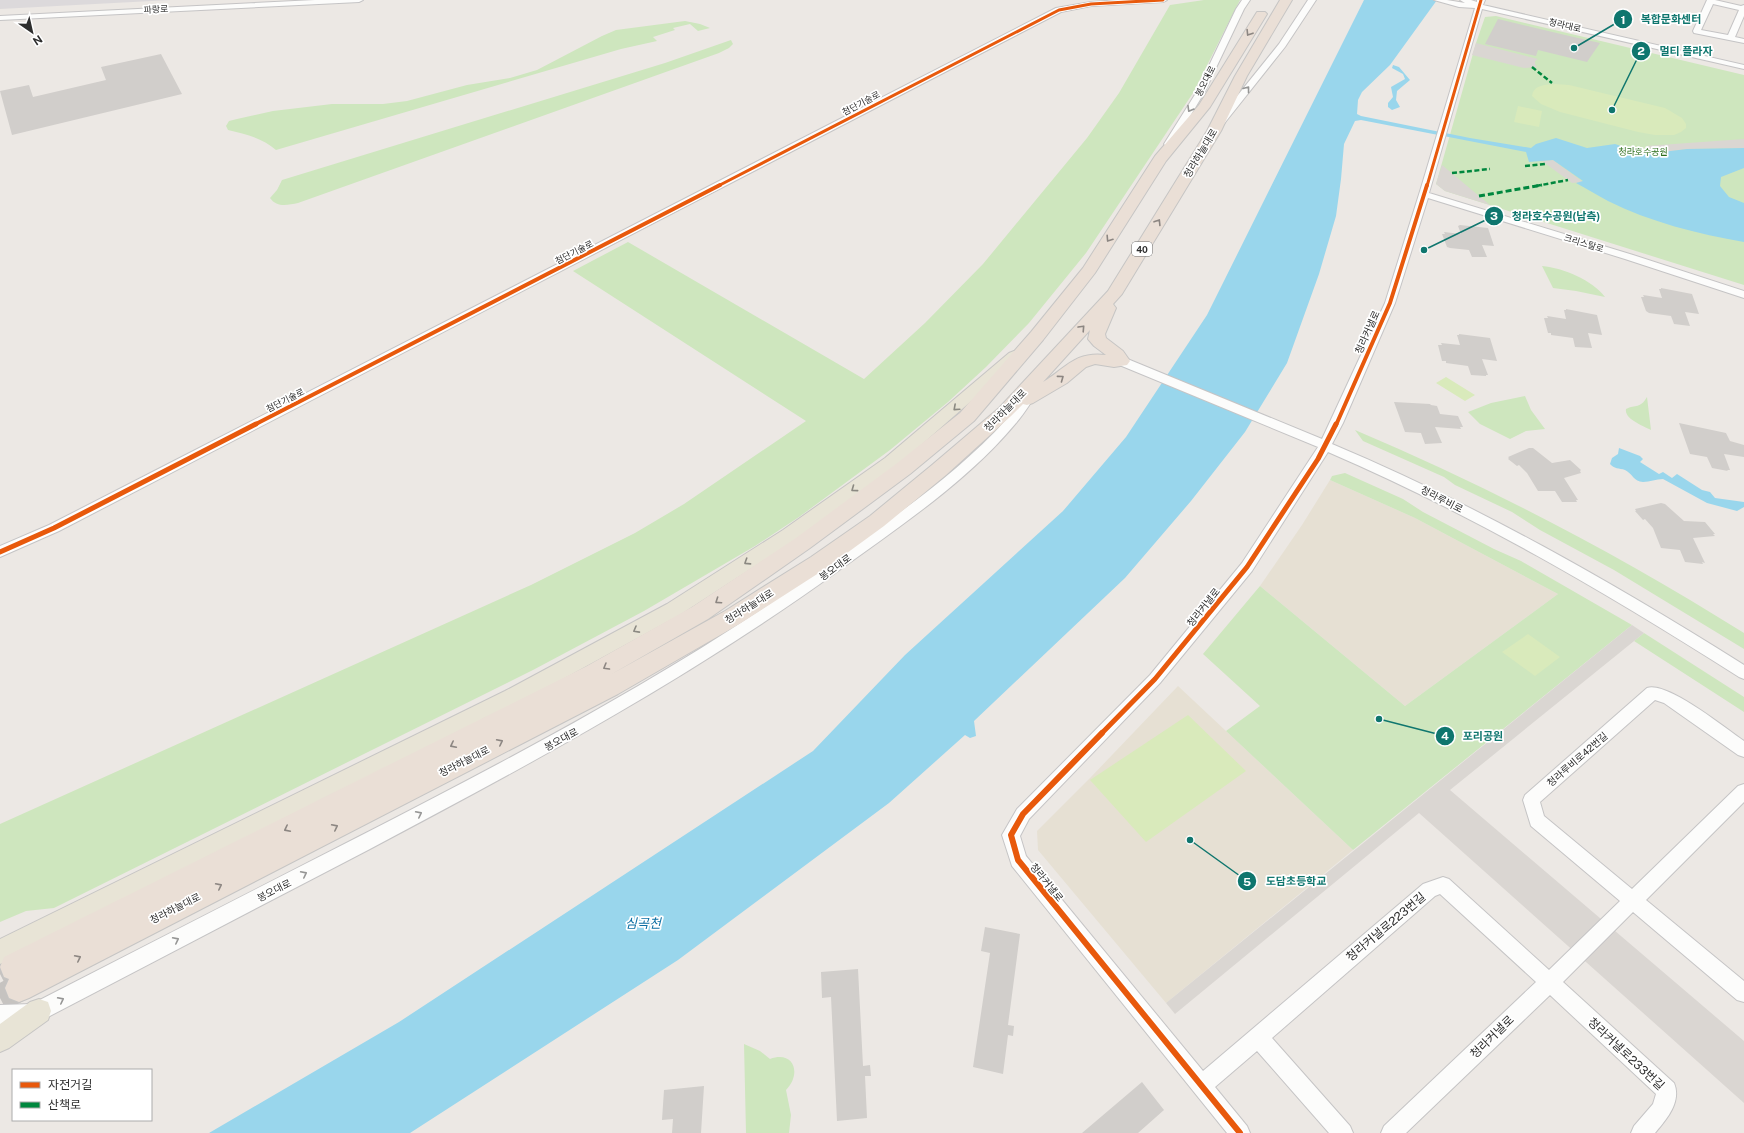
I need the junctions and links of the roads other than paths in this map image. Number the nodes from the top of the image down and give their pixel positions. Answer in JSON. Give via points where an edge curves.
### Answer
{"nodes":[{"id":1,"x":259,"y":0,"type":"edge"},
{"id":2,"x":359,"y":0,"type":"edge"},
{"id":3,"x":1163,"y":0,"type":"edge"},
{"id":4,"x":1246,"y":0,"type":"edge"},
{"id":5,"x":1286,"y":0,"type":"edge"},
{"id":6,"x":1312,"y":0,"type":"edge"},
{"id":7,"x":1438,"y":0,"type":"edge"},
{"id":8,"x":1710,"y":1,"type":"edge"},
{"id":9,"x":1461,"y":2,"type":"edge"},
{"id":10,"x":1480,"y":3,"type":"edge"},
{"id":11,"x":1266,"y":7,"type":"dead end"},
{"id":12,"x":1744,"y":8,"type":"edge"},
{"id":13,"x":0,"y":11,"type":"edge"},
{"id":14,"x":0,"y":18,"type":"edge"},
{"id":15,"x":1731,"y":38,"type":"junction"},
{"id":16,"x":1744,"y":41,"type":"edge"},
{"id":17,"x":1744,"y":67,"type":"edge"},
{"id":18,"x":1214,"y":131,"type":"junction"},
{"id":19,"x":1160,"y":160,"type":"junction"},
{"id":20,"x":1424,"y":194,"type":"junction"},
{"id":21,"x":1114,"y":294,"type":"junction"},
{"id":22,"x":1744,"y":295,"type":"edge"},
{"id":23,"x":1037,"y":336,"type":"junction"},
{"id":24,"x":1056,"y":356,"type":"junction"},
{"id":25,"x":1121,"y":361,"type":"junction"},
{"id":26,"x":1027,"y":399,"type":"junction"},
{"id":27,"x":1325,"y":446,"type":"junction"},
{"id":28,"x":980,"y":454,"type":"junction"},
{"id":29,"x":849,"y":541,"type":"junction"},
{"id":30,"x":0,"y":552,"type":"edge"},
{"id":31,"x":1744,"y":673,"type":"edge"},
{"id":32,"x":1744,"y":750,"type":"edge"},
{"id":33,"x":1744,"y":791,"type":"edge"},
{"id":34,"x":1632,"y":901,"type":"junction"},
{"id":35,"x":23,"y":940,"type":"junction"},
{"id":36,"x":0,"y":946,"type":"edge"},
{"id":37,"x":8,"y":968,"type":"edge"},
{"id":38,"x":1549,"y":983,"type":"junction"},
{"id":39,"x":1744,"y":993,"type":"edge"},
{"id":40,"x":39,"y":1012,"type":"junction"},
{"id":41,"x":0,"y":1015,"type":"edge"},
{"id":42,"x":0,"y":1028,"type":"edge"},
{"id":43,"x":1258,"y":1037,"type":"junction"},
{"id":44,"x":0,"y":1039,"type":"edge"},
{"id":45,"x":1201,"y":1086,"type":"junction"},
{"id":46,"x":1240,"y":1133,"type":"edge"},
{"id":47,"x":1343,"y":1133,"type":"edge"},
{"id":48,"x":1391,"y":1133,"type":"edge"},
{"id":49,"x":1641,"y":1133,"type":"edge"}],
"edges":[{"from":1,"to":13,"type":"street"},
{"from":2,"to":14,"type":"street","name":"파랑로"},
{"from":3,"to":30,"type":"street","name":"첨단기술로","via":[[1091,4],[1059,10],[54,528]]},
{"from":4,"to":19,"type":"street","name":"봉오대로","one_way":true,"via":[[1200,93]]},
{"from":5,"to":18,"type":"highway","name":"청라하늘대로","number":"40","via":[[1241,76]]},
{"from":18,"to":6,"type":"street","number":"40","one_way":true,"via":[[1282,45]]},
{"from":7,"to":9,"type":"street","name":"청라대로"},
{"from":8,"to":12,"type":"street"},
{"from":8,"to":15,"type":"street","via":[[1697,31]]},
{"from":9,"to":10,"type":"street","name":"청라대로"},
{"from":10,"to":17,"type":"street","name":"청라대로"},
{"from":10,"to":20,"type":"street","name":"청라커낼로"},
{"from":11,"to":19,"type":"highway","name":"청라하늘대로","one_way":true,"via":[[1204,107]]},
{"from":12,"to":15,"type":"street"},
{"from":15,"to":16,"type":"street"},
{"from":21,"to":18,"type":"highway","name":"청라하늘대로","number":"40","one_way":true},
{"from":19,"to":23,"type":"highway","name":"청라하늘대로","one_way":true,"via":[[1089,270]]},
{"from":20,"to":22,"type":"street","name":"크리스탈로"},
{"from":20,"to":27,"type":"street","name":"청라커낼로","via":[[1390,303]]},
{"from":24,"to":21,"type":"highway","name":"청라하늘대로","number":"40","one_way":true},
{"from":21,"to":25,"type":"highway","via":[[1097,339]]},
{"from":23,"to":35,"type":"main road","one_way":true,"via":[[891,462],[789,535],[674,609],[512,697]]},
{"from":23,"to":37,"type":"highway","name":"청라하늘대로","one_way":true,"via":[[967,417],[903,469],[803,543],[700,613],[595,673]]},
{"from":24,"to":26,"type":"street","name":"봉오대로","number":"40"},
{"from":24,"to":29,"type":"highway","name":"청라하늘대로","via":[[1005,412],[939,470]]},
{"from":26,"to":25,"type":"highway","one_way":true,"via":[[1061,379],[1080,363],[1095,359]]},
{"from":25,"to":27,"type":"street","name":"청라루비로"},
{"from":26,"to":28,"type":"street","name":"봉오대로","number":"40","via":[[1012,422]]},
{"from":27,"to":31,"type":"street","name":"청라루비로","via":[[1421,488],[1526,542],[1645,611]]},
{"from":27,"to":45,"type":"street","name":"청라커낼로","via":[[1247,567],[1155,679],[1023,814],[1011,835],[1018,860]]},
{"from":28,"to":29,"type":"highway"},
{"from":40,"to":28,"type":"street","name":"봉오대로","number":"40","one_way":true,"via":[[456,796],[594,721],[747,628],[826,574],[911,511]]},
{"from":37,"to":29,"type":"highway","name":"청라하늘대로","one_way":true,"via":[[610,687],[733,617]]},
{"from":32,"to":34,"type":"street","name":"청라루비로42번길","via":[[1669,698],[1652,693],[1531,800],[1537,821]]},
{"from":33,"to":34,"type":"street"},
{"from":34,"to":38,"type":"street","name":"청라커낼로"},
{"from":34,"to":39,"type":"street","name":"청라루비로42번길"},
{"from":35,"to":36,"type":"main road"},
{"from":35,"to":37,"type":"main road"},
{"from":38,"to":43,"type":"street","name":"청라커낼로223번길","via":[[1443,884],[1429,890]]},
{"from":38,"to":48,"type":"street","name":"청라커낼로"},
{"from":38,"to":49,"type":"street","name":"청라커낼로233번길","via":[[1666,1090],[1662,1109]]},
{"from":40,"to":41,"type":"street"},
{"from":40,"to":42,"type":"street","name":"봉오대로","number":"40"},
{"from":40,"to":44,"type":"main road"},
{"from":43,"to":45,"type":"street","name":"청라커낼로223번길"},
{"from":43,"to":47,"type":"street"},
{"from":45,"to":46,"type":"street","name":"청라커낼로"}]}
